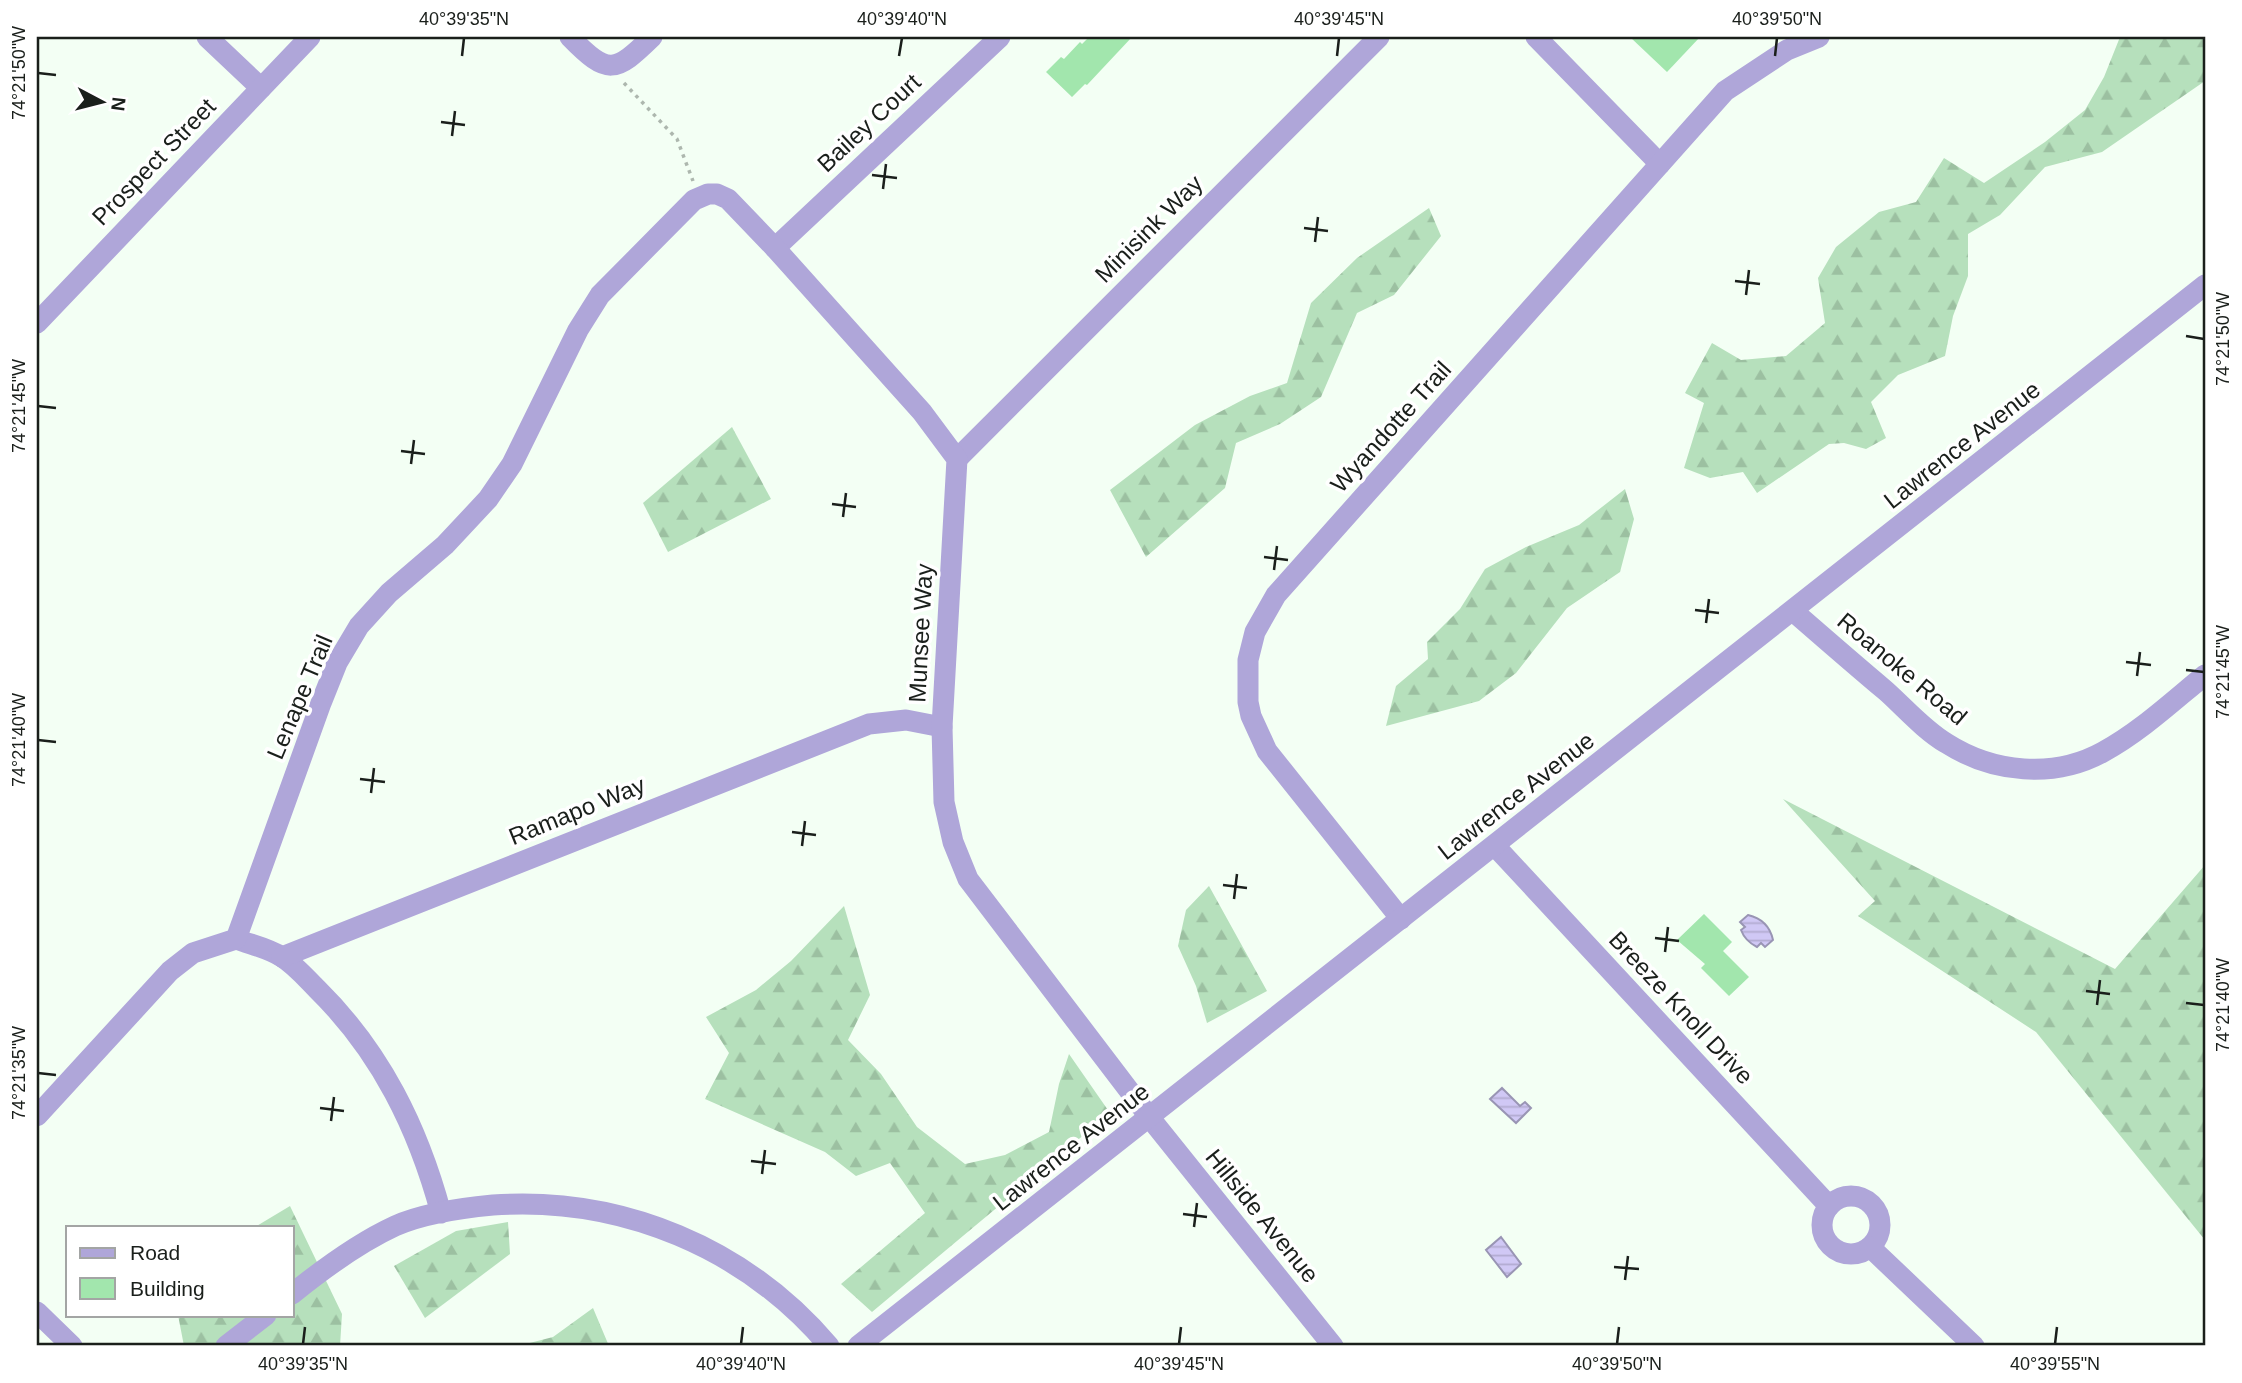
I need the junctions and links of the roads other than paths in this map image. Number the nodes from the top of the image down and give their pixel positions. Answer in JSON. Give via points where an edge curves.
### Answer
{"nodes":[{"id":1,"x":207,"y":37,"type":"edge"},
{"id":2,"x":310,"y":37,"type":"edge"},
{"id":3,"x":570,"y":37,"type":"edge"},
{"id":4,"x":652,"y":37,"type":"edge"},
{"id":5,"x":1000,"y":37,"type":"edge"},
{"id":6,"x":1379,"y":37,"type":"edge"},
{"id":7,"x":1536,"y":37,"type":"edge"},
{"id":8,"x":1819,"y":37,"type":"edge"},
{"id":9,"x":261,"y":88,"type":"junction"},
{"id":10,"x":1660,"y":164,"type":"junction"},
{"id":11,"x":775,"y":248,"type":"junction"},
{"id":12,"x":2205,"y":285,"type":"edge"},
{"id":13,"x":37,"y":323,"type":"edge"},
{"id":14,"x":957,"y":459,"type":"junction"},
{"id":15,"x":1793,"y":611,"type":"junction"},
{"id":16,"x":2205,"y":675,"type":"edge"},
{"id":17,"x":942,"y":727,"type":"junction"},
{"id":18,"x":1495,"y":846,"type":"junction"},
{"id":19,"x":1401,"y":919,"type":"junction"},
{"id":20,"x":236,"y":939,"type":"junction"},
{"id":21,"x":282,"y":957,"type":"junction"},
{"id":22,"x":37,"y":1116,"type":"edge"},
{"id":23,"x":1150,"y":1118,"type":"junction"},
{"id":24,"x":1829,"y":1206,"type":"junction"},
{"id":25,"x":442,"y":1213,"type":"junction"},
{"id":26,"x":1870,"y":1247,"type":"junction"},
{"id":27,"x":294,"y":1292,"type":"edge"},
{"id":28,"x":37,"y":1312,"type":"edge"},
{"id":29,"x":265,"y":1316,"type":"edge"},
{"id":30,"x":72,"y":1346,"type":"edge"},
{"id":31,"x":226,"y":1346,"type":"edge"},
{"id":32,"x":829,"y":1346,"type":"edge"},
{"id":33,"x":858,"y":1346,"type":"edge"},
{"id":34,"x":1333,"y":1346,"type":"edge"},
{"id":35,"x":1974,"y":1346,"type":"edge"}],
"edges":[{"from":1,"to":9,"type":"street"},
{"from":2,"to":9,"type":"street","name":"Prospect Street"},
{"from":3,"to":4,"type":"street","via":[[595,60],[619,65]]},
{"from":5,"to":11,"type":"street","name":"Bailey Court"},
{"from":6,"to":14,"type":"street","name":"Minisink Way"},
{"from":7,"to":10,"type":"street"},
{"from":8,"to":10,"type":"street","name":"Wyandotte Trail","via":[[1787,50],[1725,91]]},
{"from":9,"to":13,"type":"street","name":"Prospect Street"},
{"from":10,"to":19,"type":"street","name":"Wyandotte Trail","via":[[1276,595],[1255,632],[1248,660],[1248,702],[1262,742]]},
{"from":11,"to":14,"type":"street","via":[[922,412]]},
{"from":11,"to":20,"type":"street","name":"Lenape Trail","via":[[728,199],[717,194],[701,196],[600,295],[512,464],[488,499],[445,545],[389,593],[359,626],[337,663]]},
{"from":12,"to":15,"type":"street","name":"Lawrence Avenue"},
{"from":14,"to":17,"type":"street","name":"Munsee Way"},
{"from":15,"to":16,"type":"street","name":"Roanoke Road","via":[[1945,743],[2007,767],[2056,767],[2088,759],[2125,739]]},
{"from":15,"to":18,"type":"street","name":"Lawrence Avenue"},
{"from":17,"to":21,"type":"street","name":"Ramapo Way","via":[[905,720],[869,724]]},
{"from":17,"to":23,"type":"street","name":"Munsee Way","via":[[944,802],[968,879]]},
{"from":18,"to":19,"type":"street","name":"Lawrence Avenue"},
{"from":18,"to":24,"type":"street","name":"Breeze Knoll Drive"},
{"from":19,"to":23,"type":"street","name":"Lawrence Avenue"},
{"from":20,"to":21,"type":"street"},
{"from":20,"to":22,"type":"street","via":[[192,953],[170,971]]},
{"from":21,"to":25,"type":"street","via":[[332,1004],[389,1080],[429,1166]]},
{"from":23,"to":33,"type":"street","name":"Lawrence Avenue"},
{"from":23,"to":34,"type":"street","name":"Hillside Avenue"},
{"from":24,"to":26,"type":"street","via":[[1822,1223],[1833,1248],[1852,1255]]},
{"from":24,"to":26,"type":"street","via":[[1854,1196],[1871,1203],[1880,1230]]},
{"from":25,"to":27,"type":"street","via":[[395,1226],[320,1271]]},
{"from":25,"to":32,"type":"street","via":[[516,1203],[598,1210],[638,1220],[715,1251],[750,1273],[783,1298]]},
{"from":26,"to":35,"type":"street"},
{"from":28,"to":30,"type":"street"},
{"from":29,"to":31,"type":"street"}]}
